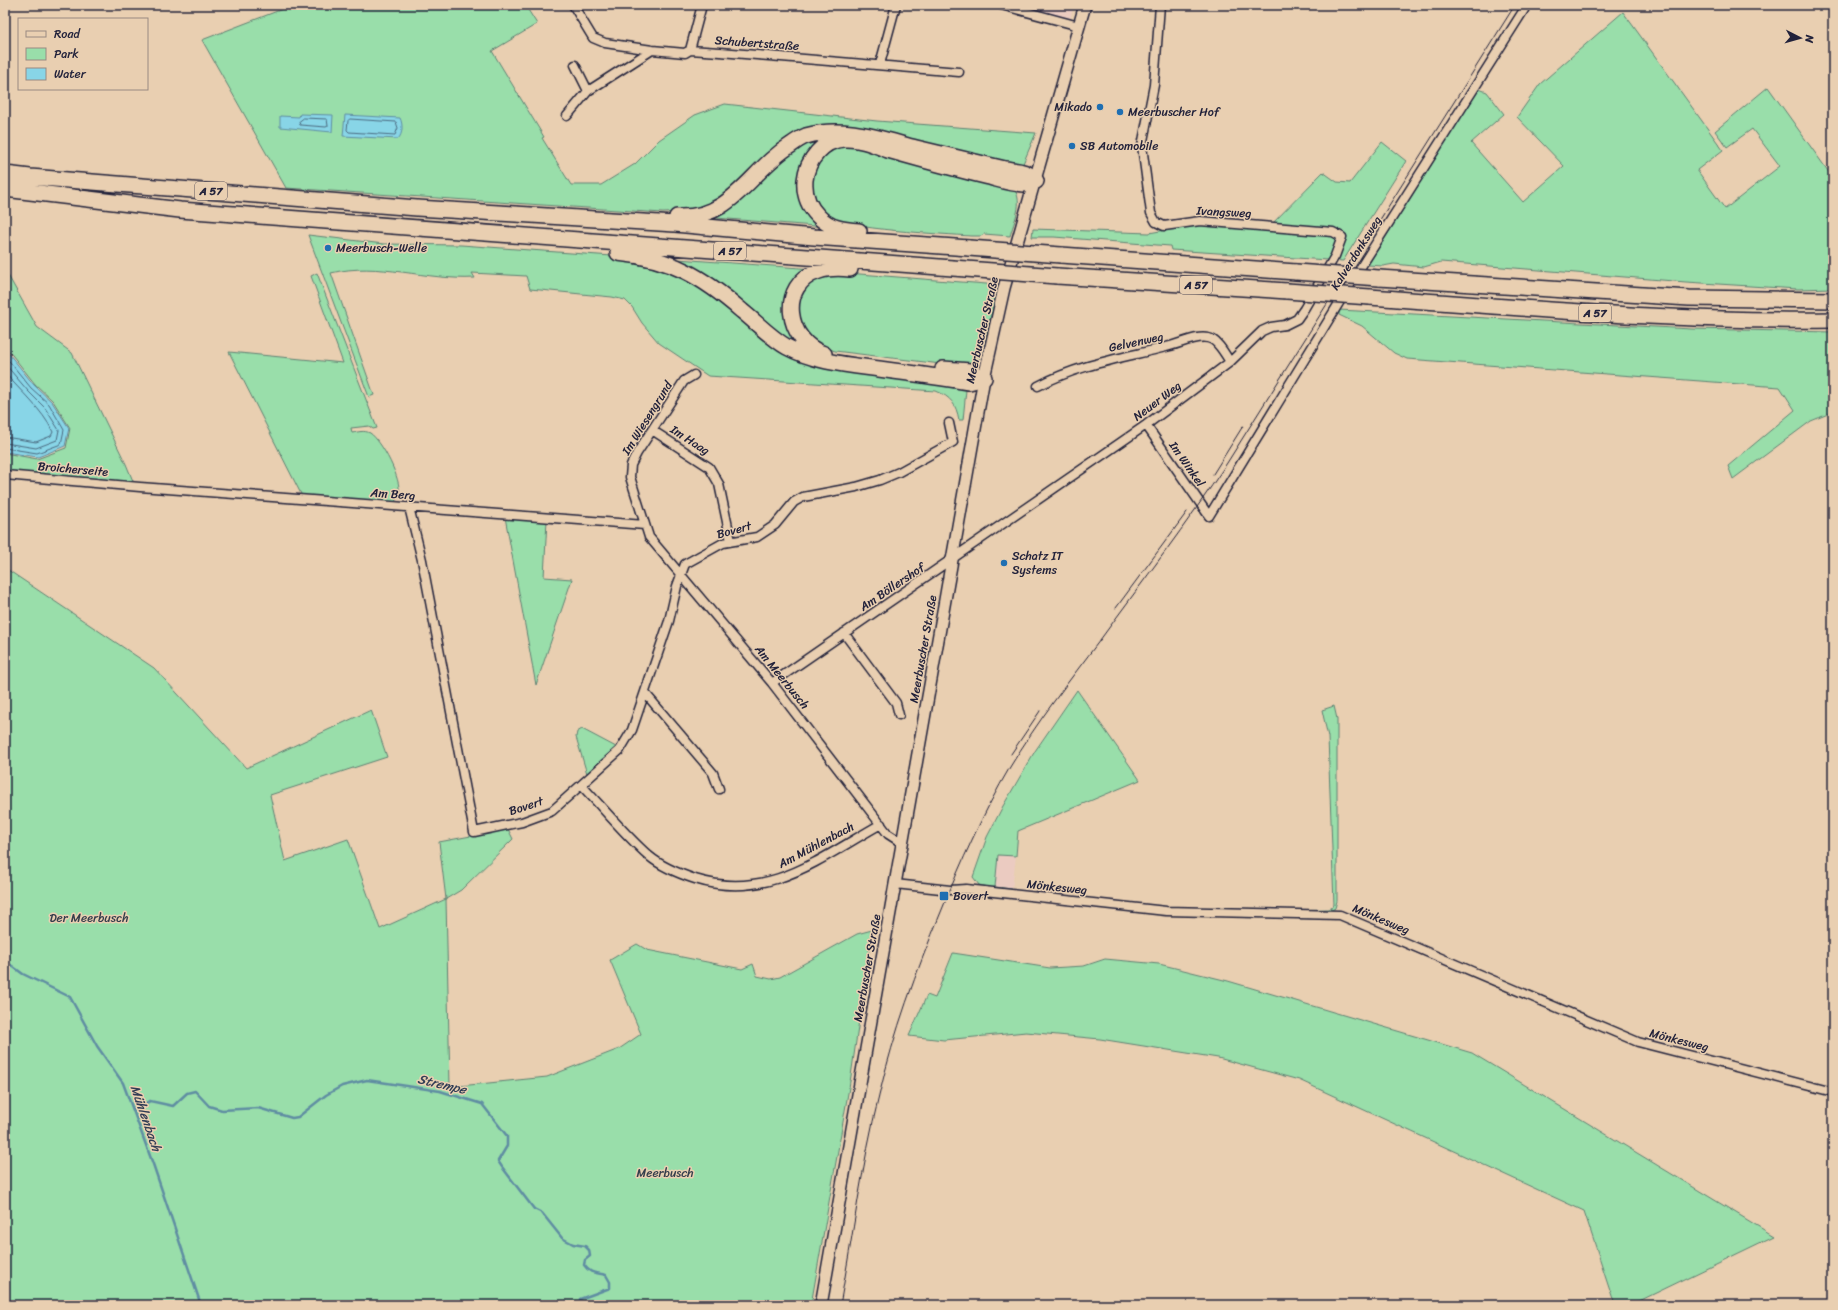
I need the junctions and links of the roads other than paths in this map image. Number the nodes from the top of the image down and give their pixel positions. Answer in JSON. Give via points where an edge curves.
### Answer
{"nodes":[{"id":1,"x":573,"y":5,"type":"edge"},
{"id":2,"x":702,"y":5,"type":"edge"},
{"id":3,"x":896,"y":5,"type":"edge"},
{"id":4,"x":1001,"y":5,"type":"edge"},
{"id":5,"x":1085,"y":5,"type":"edge"},
{"id":6,"x":1160,"y":5,"type":"edge"},
{"id":7,"x":1526,"y":5,"type":"edge"},
{"id":8,"x":1079,"y":26,"type":"junction"},
{"id":9,"x":652,"y":50,"type":"junction"},
{"id":10,"x":690,"y":50,"type":"junction"},
{"id":11,"x":880,"y":64,"type":"junction"},
{"id":12,"x":575,"y":65,"type":"dead end"},
{"id":13,"x":959,"y":72,"type":"dead end"},
{"id":14,"x":588,"y":90,"type":"junction"},
{"id":15,"x":567,"y":116,"type":"dead end"},
{"id":16,"x":5,"y":174,"type":"edge"},
{"id":17,"x":1036,"y":181,"type":"junction"},
{"id":18,"x":5,"y":189,"type":"edge"},
{"id":19,"x":591,"y":219,"type":"junction"},
{"id":20,"x":1342,"y":237,"type":"joint"},
{"id":21,"x":558,"y":239,"type":"junction"},
{"id":22,"x":911,"y":244,"type":"junction"},
{"id":23,"x":902,"y":264,"type":"junction"},
{"id":24,"x":1827,"y":300,"type":"edge"},
{"id":25,"x":1826,"y":320,"type":"edge"},
{"id":26,"x":1230,"y":362,"type":"junction"},
{"id":27,"x":694,"y":375,"type":"dead end"},
{"id":28,"x":984,"y":378,"type":"junction"},
{"id":29,"x":1038,"y":386,"type":"dead end"},
{"id":30,"x":950,"y":423,"type":"dead end"},
{"id":31,"x":1146,"y":425,"type":"junction"},
{"id":32,"x":652,"y":430,"type":"junction"},
{"id":33,"x":5,"y":475,"type":"edge"},
{"id":34,"x":140,"y":487,"type":"joint"},
{"id":35,"x":409,"y":507,"type":"junction"},
{"id":36,"x":1209,"y":516,"type":"joint"},
{"id":37,"x":645,"y":525,"type":"junction"},
{"id":38,"x":731,"y":541,"type":"junction"},
{"id":39,"x":952,"y":559,"type":"junction"},
{"id":40,"x":680,"y":575,"type":"junction"},
{"id":41,"x":844,"y":633,"type":"junction"},
{"id":42,"x":772,"y":683,"type":"junction"},
{"id":43,"x":645,"y":693,"type":"junction"},
{"id":44,"x":899,"y":714,"type":"dead end"},
{"id":45,"x":582,"y":786,"type":"junction"},
{"id":46,"x":719,"y":789,"type":"dead end"},
{"id":47,"x":880,"y":824,"type":"junction"},
{"id":48,"x":902,"y":843,"type":"junction"},
{"id":49,"x":895,"y":884,"type":"junction"},
{"id":50,"x":1833,"y":1092,"type":"edge"},
{"id":51,"x":821,"y":1305,"type":"edge"}],
"edges":[{"from":1,"to":9,"type":"street","name":"Schubertstraße","via":[[593,38],[605,43]]},
{"from":2,"to":10,"type":"street"},
{"from":3,"to":11,"type":"street"},
{"from":4,"to":8,"type":"street"},
{"from":5,"to":8,"type":"main road","name":"Meerbuscher Straße"},
{"from":6,"to":20,"type":"street","name":"Ivangsweg","via":[[1154,86],[1142,146],[1151,213],[1156,222],[1164,226],[1200,221],[1304,229],[1333,232]]},
{"from":7,"to":36,"type":"street","name":"Kalverdonksweg","via":[[1364,262]]},
{"from":8,"to":17,"type":"main road","name":"Meerbuscher Straße"},
{"from":9,"to":10,"type":"street","name":"Schubertstraße","via":[[685,53]]},
{"from":9,"to":14,"type":"street"},
{"from":10,"to":11,"type":"street","name":"Schubertstraße"},
{"from":11,"to":13,"type":"street","name":"Schubertstraße"},
{"from":12,"to":14,"type":"street"},
{"from":14,"to":15,"type":"street"},
{"from":16,"to":19,"type":"highway","number":"A 57","via":[[417,208]]},
{"from":17,"to":19,"type":"highway","via":[[1030,173],[1022,171],[861,134],[832,132],[805,136],[776,154],[727,204],[708,213],[682,217],[611,213]]},
{"from":17,"to":22,"type":"highway","via":[[1026,184],[1012,182],[929,162],[861,141],[844,139],[821,149],[812,159],[806,172],[807,198],[813,211],[835,228],[895,234]]},
{"from":17,"to":28,"type":"main road","name":"Meerbuscher Straße","via":[[1004,288]]},
{"from":18,"to":21,"type":"highway","number":"A 57","via":[[180,210]]},
{"from":19,"to":22,"type":"highway","number":"A 57"},
{"from":20,"to":26,"type":"street","name":"Neuer Weg","via":[[1335,256],[1297,319],[1262,331]]},
{"from":21,"to":23,"type":"highway","number":"A 57"},
{"from":21,"to":28,"type":"highway","via":[[589,250],[636,254],[670,264],[699,277],[774,338],[802,354],[838,363],[965,381]]},
{"from":22,"to":24,"type":"highway","number":"A 57","bridge":true,"via":[[1689,298]]},
{"from":23,"to":25,"type":"highway","number":"A 57","bridge":true,"via":[[1606,313],[1690,318]]},
{"from":23,"to":28,"type":"highway","via":[[888,270],[838,268],[818,271],[806,278],[798,286],[791,307],[796,333],[811,348],[835,358],[971,371]]},
{"from":26,"to":29,"type":"street","name":"Gelvenweg","via":[[1214,340],[1203,337],[1095,363],[1052,378]]},
{"from":26,"to":31,"type":"street","name":"Neuer Weg"},
{"from":27,"to":32,"type":"street","name":"Im Wiesengrund","via":[[684,382]]},
{"from":28,"to":39,"type":"main road","name":"Meerbuscher Straße"},
{"from":30,"to":38,"type":"street","name":"Bovert","via":[[953,442],[899,472],[856,487],[803,498],[794,502],[768,531],[757,537]]},
{"from":31,"to":36,"type":"street","name":"Im Winkel"},
{"from":31,"to":39,"type":"street","name":"Neuer Weg"},
{"from":32,"to":37,"type":"street","name":"Im Wiesengrund","via":[[633,459],[630,471]]},
{"from":32,"to":38,"type":"street","name":"Im Haag","via":[[709,467],[719,484]]},
{"from":33,"to":34,"type":"street","name":"Broicherseite"},
{"from":34,"to":35,"type":"street","name":"Am Berg"},
{"from":35,"to":37,"type":"street","name":"Am Berg"},
{"from":35,"to":45,"type":"street","name":"Bovert","via":[[474,832],[522,822],[552,810]]},
{"from":37,"to":40,"type":"street","name":"Am Meerbusch","via":[[652,541]]},
{"from":38,"to":40,"type":"street","name":"Bovert","via":[[685,564]]},
{"from":39,"to":41,"type":"street","name":"Am Böllershof"},
{"from":39,"to":48,"type":"main road","name":"Meerbuscher Straße"},
{"from":40,"to":42,"type":"street","name":"Am Meerbusch"},
{"from":40,"to":43,"type":"street","name":"Bovert","via":[[669,621]]},
{"from":41,"to":42,"type":"street","name":"Am Böllershof"},
{"from":41,"to":44,"type":"street","via":[[896,703]]},
{"from":42,"to":47,"type":"street","name":"Am Meerbusch"},
{"from":43,"to":45,"type":"street","name":"Bovert","via":[[632,730],[620,750]]},
{"from":43,"to":46,"type":"street","via":[[713,773]]},
{"from":45,"to":47,"type":"street","name":"Am Mühlenbach","via":[[651,857],[679,874],[710,884],[741,886],[773,881],[802,870]]},
{"from":47,"to":48,"type":"street","name":"Am Meerbusch","via":[[892,838]]},
{"from":48,"to":49,"type":"main road","name":"Meerbuscher Straße"},
{"from":49,"to":50,"type":"street","name":"Mönkesweg","via":[[966,889],[1166,911],[1340,915],[1638,1042]]},
{"from":49,"to":51,"type":"main road","name":"Meerbuscher Straße"}]}
